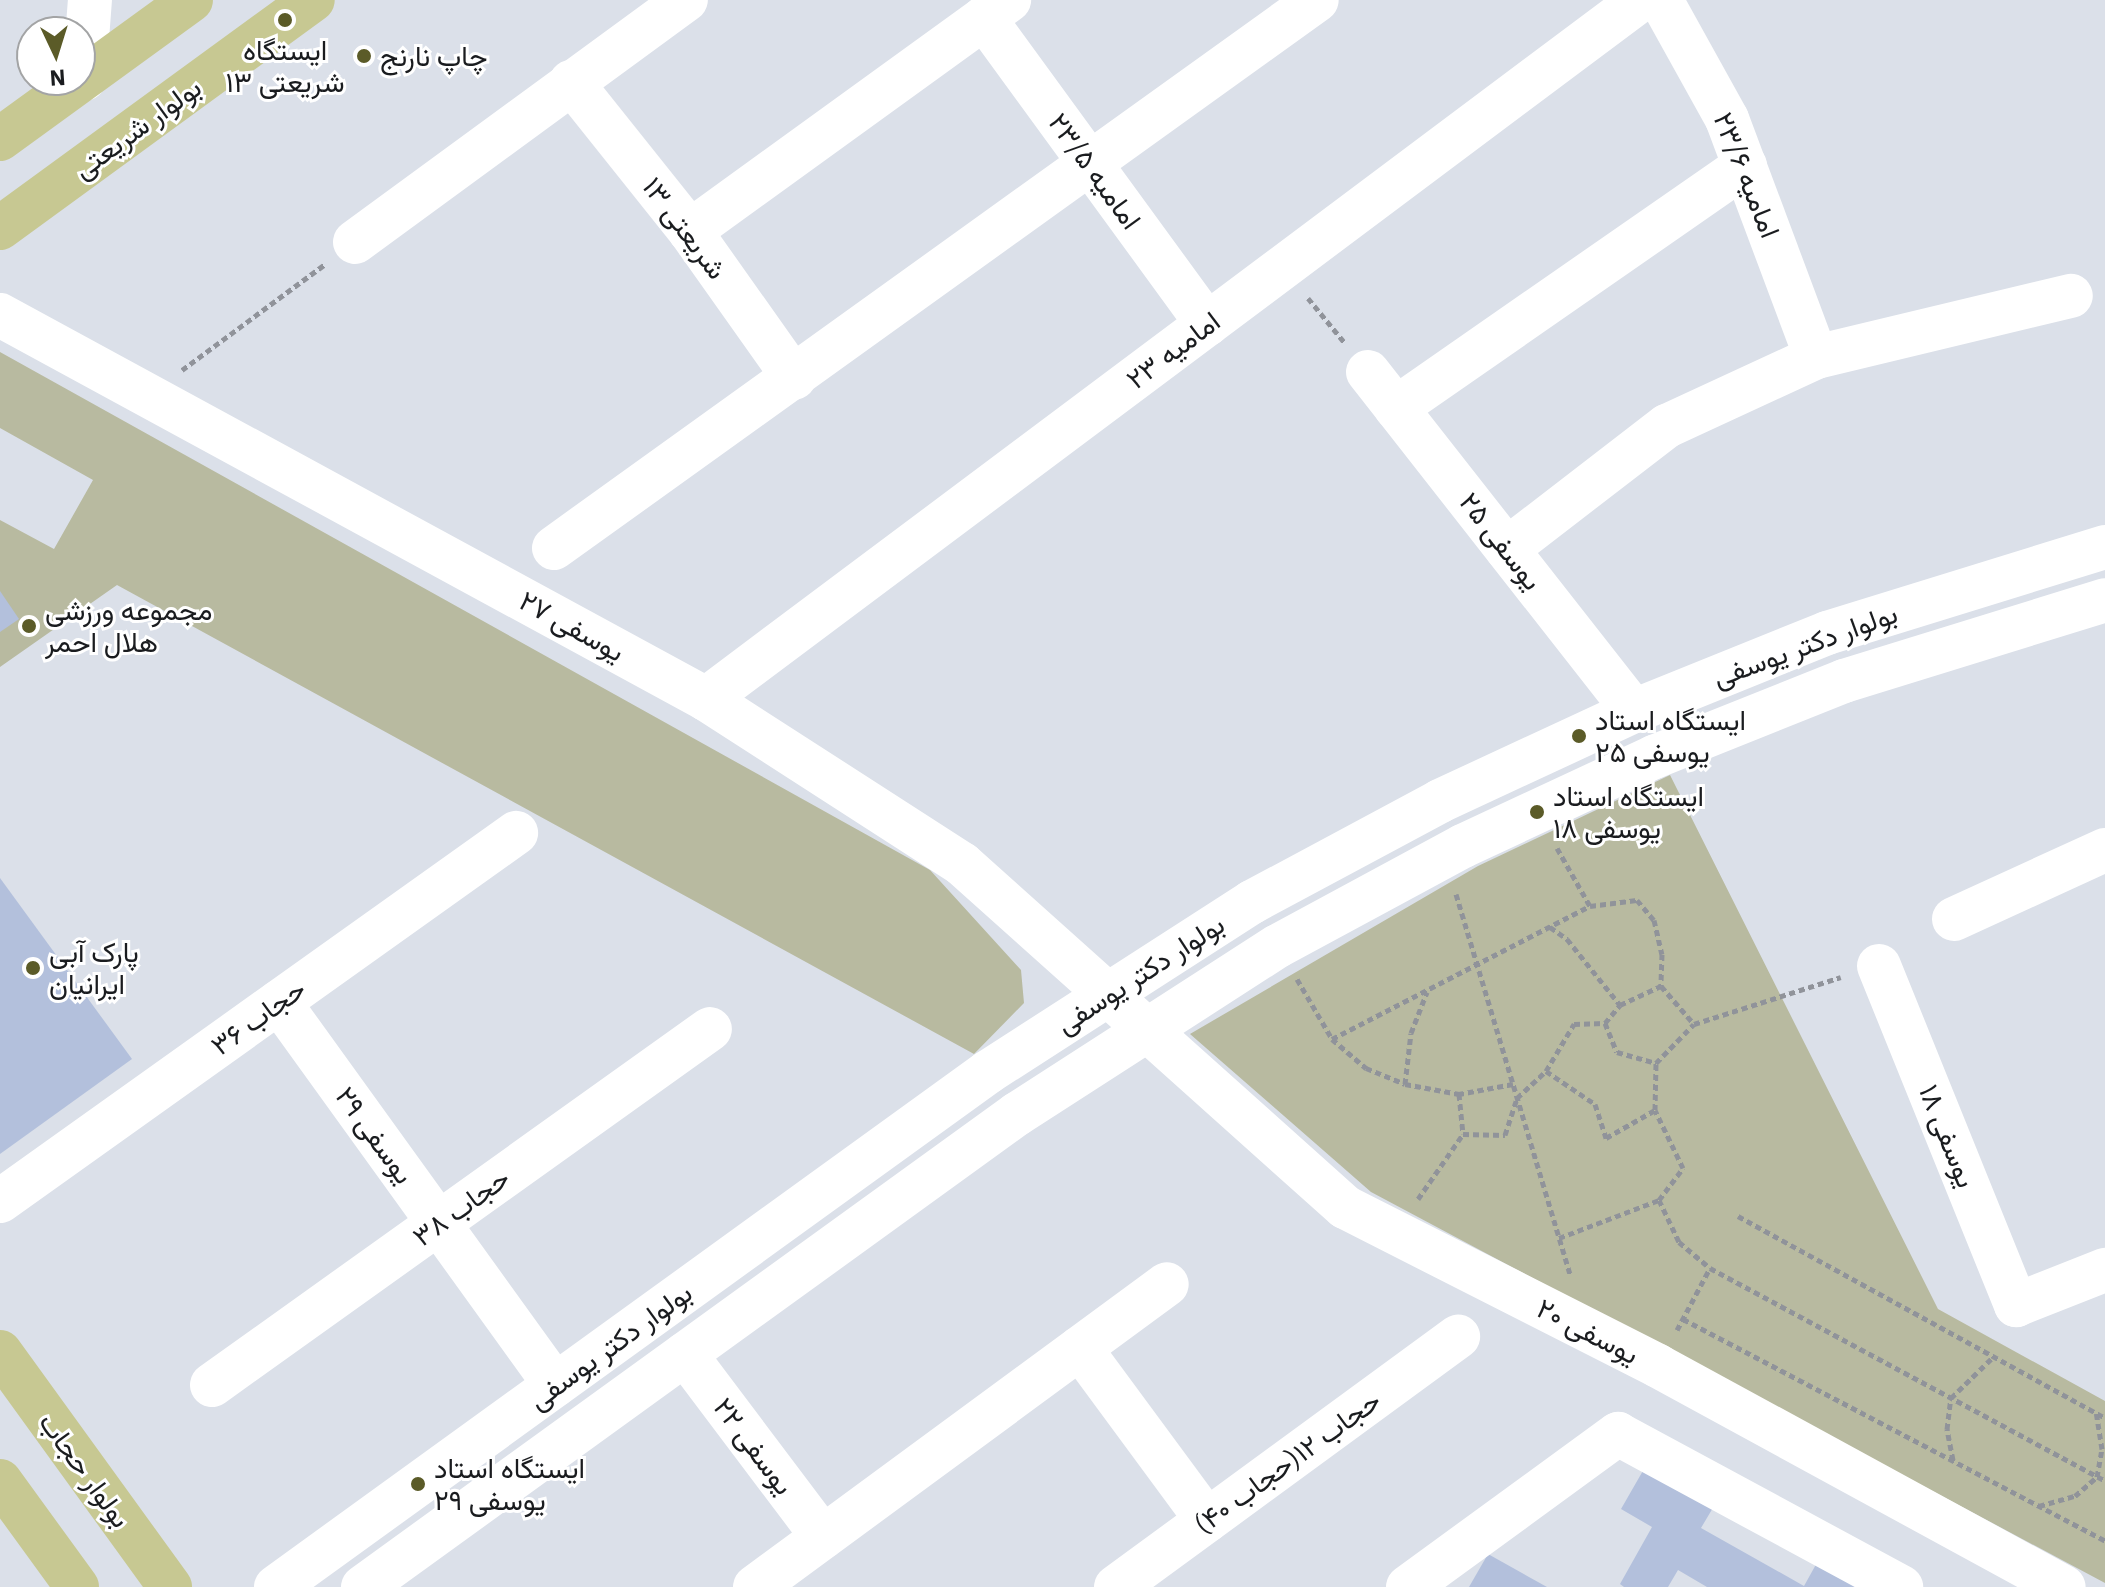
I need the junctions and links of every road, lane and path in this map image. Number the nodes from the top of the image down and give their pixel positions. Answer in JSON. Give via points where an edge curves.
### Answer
{"nodes":[{"id":1,"x":191,"y":0,"type":"edge"},
{"id":2,"x":313,"y":0,"type":"edge"},
{"id":3,"x":686,"y":0,"type":"edge"},
{"id":4,"x":1317,"y":0,"type":"edge"},
{"id":5,"x":1640,"y":0,"type":"edge"},
{"id":6,"x":1661,"y":0,"type":"edge"},
{"id":7,"x":997,"y":9,"type":"edge"},
{"id":8,"x":96,"y":70,"type":"edge"},
{"id":9,"x":571,"y":82,"type":"junction"},
{"id":10,"x":60,"y":96,"type":"edge"},
{"id":11,"x":0,"y":139,"type":"edge"},
{"id":12,"x":1745,"y":165,"type":"junction"},
{"id":13,"x":1091,"y":167,"type":"junction"},
{"id":14,"x":0,"y":228,"type":"edge"},
{"id":15,"x":690,"y":231,"type":"junction"},
{"id":16,"x":355,"y":242,"type":"joint"},
{"id":17,"x":1283,"y":267,"type":"junction"},
{"id":18,"x":2071,"y":296,"type":"dead end"},
{"id":19,"x":0,"y":315,"type":"edge"},
{"id":20,"x":1207,"y":324,"type":"junction"},
{"id":21,"x":1816,"y":357,"type":"junction"},
{"id":22,"x":1368,"y":372,"type":"joint"},
{"id":23,"x":794,"y":378,"type":"junction"},
{"id":24,"x":148,"y":395,"type":"junction"},
{"id":25,"x":1396,"y":408,"type":"junction"},
{"id":26,"x":2105,"y":547,"type":"edge"},
{"id":27,"x":554,"y":548,"type":"dead end"},
{"id":28,"x":1507,"y":549,"type":"junction"},
{"id":29,"x":2105,"y":600,"type":"edge"},
{"id":30,"x":706,"y":699,"type":"junction"},
{"id":31,"x":1634,"y":711,"type":"junction"},
{"id":32,"x":1537,"y":812,"type":"junction"},
{"id":33,"x":516,"y":833,"type":"dead end"},
{"id":34,"x":1444,"y":857,"type":"junction"},
{"id":35,"x":2100,"y":866,"type":"edge"},
{"id":36,"x":1590,"y":906,"type":"junction"},
{"id":37,"x":1954,"y":919,"type":"dead end"},
{"id":38,"x":1550,"y":927,"type":"junction"},
{"id":39,"x":1278,"y":946,"type":"junction"},
{"id":40,"x":1477,"y":964,"type":"junction"},
{"id":41,"x":1879,"y":966,"type":"joint"},
{"id":42,"x":1661,"y":986,"type":"junction"},
{"id":43,"x":1427,"y":990,"type":"junction"},
{"id":44,"x":1107,"y":993,"type":"junction"},
{"id":45,"x":279,"y":1002,"type":"junction"},
{"id":46,"x":1620,"y":1005,"type":"junction"},
{"id":47,"x":1605,"y":1023,"type":"junction"},
{"id":48,"x":1694,"y":1024,"type":"junction"},
{"id":49,"x":1147,"y":1028,"type":"junction"},
{"id":50,"x":710,"y":1029,"type":"dead end"},
{"id":51,"x":1332,"y":1039,"type":"junction"},
{"id":52,"x":1656,"y":1063,"type":"junction"},
{"id":53,"x":1546,"y":1071,"type":"junction"},
{"id":54,"x":1405,"y":1084,"type":"junction"},
{"id":55,"x":1513,"y":1084,"type":"junction"},
{"id":56,"x":1459,"y":1094,"type":"junction"},
{"id":57,"x":1517,"y":1098,"type":"junction"},
{"id":58,"x":1655,"y":1110,"type":"junction"},
{"id":59,"x":1463,"y":1134,"type":"junction"},
{"id":60,"x":1659,"y":1200,"type":"junction"},
{"id":61,"x":0,"y":1201,"type":"edge"},
{"id":62,"x":1738,"y":1216,"type":"dead end"},
{"id":63,"x":439,"y":1223,"type":"junction"},
{"id":64,"x":1394,"y":1233,"type":"junction"},
{"id":65,"x":1559,"y":1238,"type":"junction"},
{"id":66,"x":1710,"y":1268,"type":"junction"},
{"id":67,"x":2105,"y":1270,"type":"edge"},
{"id":68,"x":1167,"y":1284,"type":"dead end"},
{"id":69,"x":1683,"y":1319,"type":"junction"},
{"id":70,"x":1586,"y":1330,"type":"junction"},
{"id":71,"x":1458,"y":1337,"type":"dead end"},
{"id":72,"x":1080,"y":1348,"type":"junction"},
{"id":73,"x":0,"y":1352,"type":"edge"},
{"id":74,"x":685,"y":1354,"type":"junction"},
{"id":75,"x":1994,"y":1356,"type":"junction"},
{"id":76,"x":1658,"y":1366,"type":"junction"},
{"id":77,"x":212,"y":1385,"type":"dead end"},
{"id":78,"x":555,"y":1385,"type":"junction"},
{"id":79,"x":1951,"y":1398,"type":"junction"},
{"id":80,"x":2096,"y":1413,"type":"junction"},
{"id":81,"x":2105,"y":1418,"type":"edge"},
{"id":82,"x":1953,"y":1461,"type":"junction"},
{"id":83,"x":2097,"y":1477,"type":"junction"},
{"id":84,"x":0,"y":1481,"type":"edge"},
{"id":85,"x":2105,"y":1481,"type":"edge"},
{"id":86,"x":2038,"y":1506,"type":"junction"},
{"id":87,"x":1207,"y":1520,"type":"junction"},
{"id":88,"x":823,"y":1537,"type":"junction"},
{"id":89,"x":2105,"y":1541,"type":"edge"},
{"id":90,"x":77,"y":1587,"type":"edge"},
{"id":91,"x":170,"y":1587,"type":"edge"},
{"id":92,"x":276,"y":1587,"type":"edge"},
{"id":93,"x":363,"y":1587,"type":"edge"},
{"id":94,"x":755,"y":1587,"type":"edge"},
{"id":95,"x":1116,"y":1587,"type":"edge"},
{"id":96,"x":1408,"y":1587,"type":"edge"},
{"id":97,"x":1901,"y":1587,"type":"edge"},
{"id":98,"x":2064,"y":1587,"type":"edge"}],
"edges":[{"from":1,"to":8,"type":"main road"},
{"from":2,"to":14,"type":"main road","name":"بولوار شریعتی"},
{"from":3,"to":9,"type":"street"},
{"from":4,"to":13,"type":"street"},
{"from":5,"to":17,"type":"street","name":"امامیه ۲۳"},
{"from":6,"to":12,"type":"street","name":"امامیه ۲۳/۶","via":[[1727,119]]},
{"from":7,"to":13,"type":"street","name":"امامیه ۲۳/۵"},
{"from":7,"to":15,"type":"street"},
{"from":9,"to":15,"type":"street","name":"شریعتی ۱۳"},
{"from":9,"to":16,"type":"street"},
{"from":10,"to":11,"type":"main road"},
{"from":12,"to":21,"type":"street","name":"امامیه ۲۳/۶"},
{"from":12,"to":25,"type":"street"},
{"from":13,"to":20,"type":"street","name":"امامیه ۲۳/۵"},
{"from":13,"to":23,"type":"street"},
{"from":15,"to":23,"type":"street","name":"شریعتی ۱۳"},
{"from":16,"to":24,"type":"path"},
{"from":17,"to":20,"type":"street","name":"امامیه ۲۳"},
{"from":17,"to":22,"type":"path"},
{"from":18,"to":21,"type":"street"},
{"from":19,"to":24,"type":"street","name":"یوسفی ۲۷"},
{"from":20,"to":30,"type":"street","name":"امامیه ۲۳"},
{"from":21,"to":28,"type":"street","via":[[1667,426]]},
{"from":22,"to":25,"type":"street","name":"یوسفی ۲۵"},
{"from":23,"to":27,"type":"street"},
{"from":24,"to":30,"type":"street","name":"یوسفی ۲۷"},
{"from":25,"to":28,"type":"street","name":"یوسفی ۲۵"},
{"from":26,"to":31,"type":"street","name":"بولوار دکتر یوسفی","via":[[1827,633]]},
{"from":28,"to":31,"type":"street","name":"یوسفی ۲۵"},
{"from":29,"to":32,"type":"street","name":"بولوار دکتر یوسفی","via":[[1844,681]]},
{"from":30,"to":44,"type":"street","name":"یوسفی ۲۷","via":[[962,864]]},
{"from":31,"to":44,"type":"street","name":"بولوار دکتر یوسفی","via":[[1387,830],[1252,902]]},
{"from":32,"to":34,"type":"street","name":"بولوار دکتر یوسفی"},
{"from":32,"to":36,"type":"path"},
{"from":33,"to":45,"type":"street","name":"حجاب ۳۶"},
{"from":34,"to":39,"type":"street","name":"بولوار دکتر یوسفی"},
{"from":34,"to":40,"type":"path"},
{"from":35,"to":37,"type":"street"},
{"from":36,"to":38,"type":"path"},
{"from":36,"to":42,"type":"path","via":[[1637,900],[1654,920],[1662,954]]},
{"from":38,"to":40,"type":"path"},
{"from":38,"to":46,"type":"path","via":[[1567,939]]},
{"from":39,"to":49,"type":"street","name":"بولوار دکتر یوسفی"},
{"from":39,"to":51,"type":"path"},
{"from":40,"to":43,"type":"path"},
{"from":40,"to":55,"type":"path"},
{"from":41,"to":48,"type":"path"},
{"from":41,"to":67,"type":"street","name":"یوسفی ۱۸","via":[[2016,1305]]},
{"from":42,"to":46,"type":"path"},
{"from":42,"to":48,"type":"path"},
{"from":43,"to":51,"type":"path"},
{"from":43,"to":54,"type":"path","via":[[1411,1033]]},
{"from":44,"to":49,"type":"street","name":"یوسفی ۲۷"},
{"from":44,"to":78,"type":"street","name":"بولوار دکتر یوسفی","via":[[988,1072]]},
{"from":45,"to":61,"type":"street","name":"حجاب ۳۶"},
{"from":45,"to":63,"type":"street","name":"یوسفی ۲۹"},
{"from":46,"to":47,"type":"path"},
{"from":47,"to":52,"type":"path","via":[[1617,1052]]},
{"from":47,"to":53,"type":"path","via":[[1574,1024]]},
{"from":48,"to":52,"type":"path"},
{"from":49,"to":64,"type":"street","name":"یوسفی ۲۰","via":[[1345,1207]]},
{"from":49,"to":74,"type":"street","name":"بولوار دکتر یوسفی","via":[[1017,1114]]},
{"from":50,"to":63,"type":"street","name":"حجاب ۳۸"},
{"from":51,"to":54,"type":"path","via":[[1366,1068]]},
{"from":52,"to":58,"type":"path"},
{"from":53,"to":57,"type":"path"},
{"from":53,"to":58,"type":"path","via":[[1595,1104],[1606,1138]]},
{"from":54,"to":56,"type":"path"},
{"from":55,"to":56,"type":"path"},
{"from":55,"to":57,"type":"path"},
{"from":56,"to":59,"type":"path"},
{"from":57,"to":59,"type":"path","via":[[1505,1135]]},
{"from":57,"to":65,"type":"path"},
{"from":58,"to":60,"type":"path","via":[[1683,1168]]},
{"from":59,"to":64,"type":"path"},
{"from":60,"to":65,"type":"path"},
{"from":60,"to":66,"type":"path","via":[[1679,1242]]},
{"from":62,"to":75,"type":"path"},
{"from":63,"to":77,"type":"street","name":"حجاب ۳۸"},
{"from":63,"to":78,"type":"street","name":"یوسفی ۲۹"},
{"from":64,"to":70,"type":"street","name":"یوسفی ۲۰"},
{"from":65,"to":70,"type":"path"},
{"from":66,"to":69,"type":"path"},
{"from":66,"to":79,"type":"path"},
{"from":68,"to":72,"type":"street"},
{"from":69,"to":76,"type":"path"},
{"from":69,"to":82,"type":"path"},
{"from":70,"to":76,"type":"street","name":"یوسفی ۲۰"},
{"from":71,"to":87,"type":"street","name":"حجاب ۱۲(حجاب ۴۰)"},
{"from":72,"to":87,"type":"street"},
{"from":72,"to":88,"type":"street"},
{"from":73,"to":91,"type":"main road","name":"بولوار حجاب"},
{"from":74,"to":88,"type":"street","name":"یوسفی ۲۲"},
{"from":74,"to":93,"type":"street","name":"بولوار دکتر یوسفی"},
{"from":75,"to":79,"type":"path"},
{"from":75,"to":80,"type":"path"},
{"from":76,"to":98,"type":"street","name":"یوسفی ۲۰"},
{"from":78,"to":92,"type":"street","name":"بولوار دکتر یوسفی"},
{"from":79,"to":82,"type":"path","via":[[1947,1429]]},
{"from":79,"to":83,"type":"path"},
{"from":80,"to":81,"type":"path"},
{"from":80,"to":83,"type":"path","via":[[2102,1449]]},
{"from":82,"to":86,"type":"path"},
{"from":83,"to":85,"type":"path"},
{"from":83,"to":86,"type":"path","via":[[2075,1496]]},
{"from":84,"to":90,"type":"main road"},
{"from":86,"to":89,"type":"path"},
{"from":87,"to":95,"type":"street","name":"حجاب ۱۲(حجاب ۴۰)"},
{"from":88,"to":94,"type":"street"},
{"from":96,"to":97,"type":"street","via":[[1618,1434]]}]}
